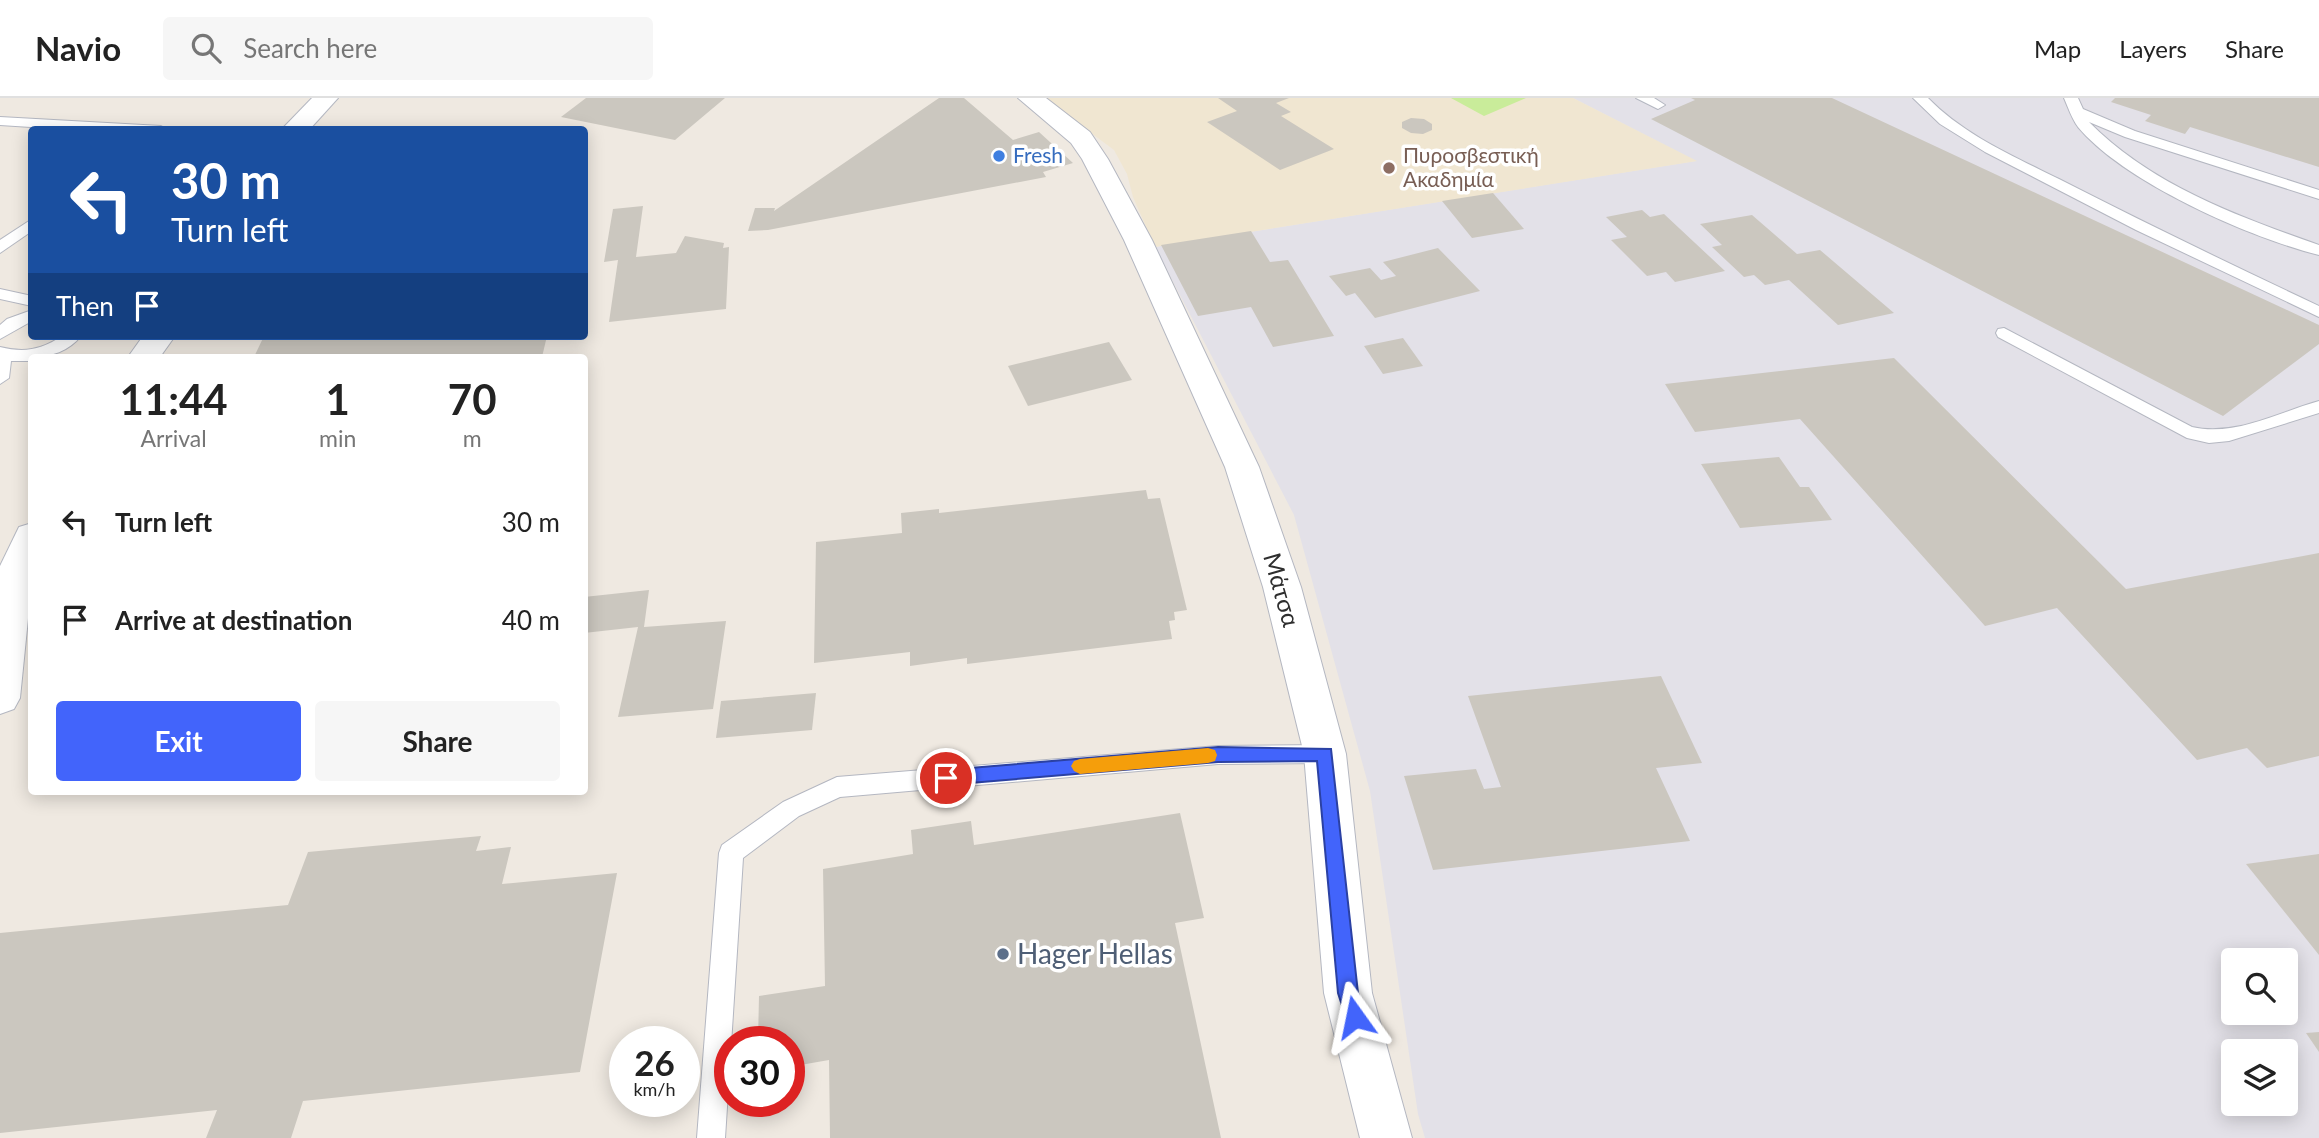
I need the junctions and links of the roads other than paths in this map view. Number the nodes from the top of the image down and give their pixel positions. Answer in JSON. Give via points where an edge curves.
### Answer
{"nodes":[{"id":1,"x":326,"y":98,"type":"edge"},
{"id":2,"x":1030,"y":98,"type":"edge"},
{"id":3,"x":1643,"y":98,"type":"edge"},
{"id":4,"x":1920,"y":98,"type":"edge"},
{"id":5,"x":2072,"y":104,"type":"edge"},
{"id":6,"x":1658,"y":105,"type":"dead end"},
{"id":7,"x":0,"y":121,"type":"edge"},
{"id":8,"x":93,"y":126,"type":"edge"},
{"id":9,"x":298,"y":126,"type":"edge"},
{"id":10,"x":2319,"y":195,"type":"edge"},
{"id":11,"x":28,"y":226,"type":"edge"},
{"id":12,"x":0,"y":248,"type":"edge"},
{"id":13,"x":2319,"y":250,"type":"edge"},
{"id":14,"x":0,"y":294,"type":"edge"},
{"id":15,"x":28,"y":300,"type":"edge"},
{"id":16,"x":2319,"y":312,"type":"edge"},
{"id":17,"x":28,"y":317,"type":"edge"},
{"id":18,"x":2004,"y":333,"type":"dead end"},
{"id":19,"x":0,"y":334,"type":"edge"},
{"id":20,"x":66,"y":340,"type":"edge"},
{"id":21,"x":1,"y":353,"type":"edge"},
{"id":22,"x":33,"y":354,"type":"edge"},
{"id":23,"x":28,"y":355,"type":"edge"},
{"id":24,"x":0,"y":379,"type":"edge"},
{"id":25,"x":2319,"y":407,"type":"edge"},
{"id":26,"x":28,"y":545,"type":"edge"},
{"id":27,"x":4,"y":633,"type":"edge"},
{"id":28,"x":0,"y":698,"type":"edge"},
{"id":29,"x":1325,"y":754,"type":"junction"},
{"id":30,"x":711,"y":1138,"type":"edge"},
{"id":31,"x":1386,"y":1138,"type":"edge"}],
"edges":[{"from":1,"to":9,"type":"street"},
{"from":2,"to":29,"type":"street","name":"Μάτσα","via":[[1081,138],[1095,159],[1139,240],[1209,391],[1242,467],[1282,587]]},
{"from":3,"to":6,"type":"lane"},
{"from":4,"to":16,"type":"lane","via":[[1941,118],[2004,156],[2113,214]]},
{"from":5,"to":10,"type":"lane","via":[[2130,134]]},
{"from":5,"to":13,"type":"lane","via":[[2108,151],[2167,187],[2258,229]]},
{"from":7,"to":8,"type":"lane"},
{"from":11,"to":12,"type":"lane"},
{"from":14,"to":15,"type":"lane"},
{"from":17,"to":19,"type":"lane"},
{"from":18,"to":25,"type":"lane","via":[[2187,432],[2230,435]]},
{"from":20,"to":22,"type":"lane"},
{"from":21,"to":23,"type":"lane"},
{"from":21,"to":24,"type":"lane"},
{"from":26,"to":27,"type":"street","via":[[12,582]]},
{"from":27,"to":28,"type":"street"},
{"from":29,"to":30,"type":"lane","via":[[1218,755],[837,787],[791,808],[731,853]]},
{"from":29,"to":31,"type":"street","name":"Μάτσα","via":[[1348,993]]}]}
